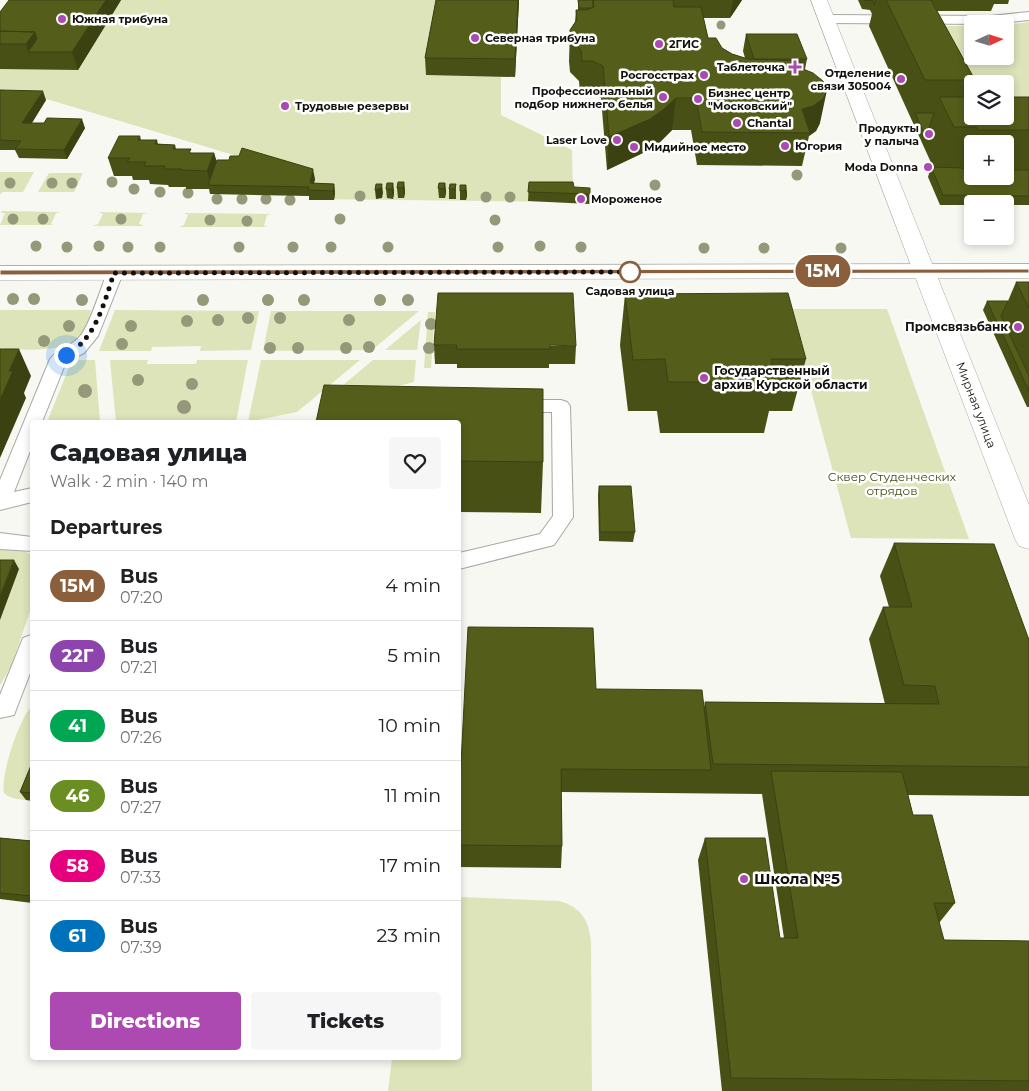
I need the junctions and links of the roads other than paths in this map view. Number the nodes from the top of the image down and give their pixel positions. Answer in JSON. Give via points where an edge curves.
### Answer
{"nodes":[{"id":1,"x":819,"y":0,"type":"edge"},
{"id":2,"x":1029,"y":16,"type":"edge"},
{"id":3,"x":826,"y":19,"type":"junction"},
{"id":4,"x":928,"y":20,"type":"junction"},
{"id":5,"x":935,"y":34,"type":"edge"},
{"id":6,"x":924,"y":271,"type":"junction"},
{"id":7,"x":1029,"y":271,"type":"edge"},
{"id":8,"x":0,"y":272,"type":"edge"},
{"id":9,"x":114,"y":273,"type":"junction"},
{"id":10,"x":503,"y":406,"type":"edge"},
{"id":11,"x":34,"y":420,"type":"edge"},
{"id":12,"x":30,"y":430,"type":"edge"},
{"id":13,"x":30,"y":496,"type":"edge"},
{"id":14,"x":0,"y":503,"type":"edge"},
{"id":15,"x":1029,"y":540,"type":"edge"},
{"id":16,"x":0,"y":542,"type":"edge"},
{"id":17,"x":30,"y":544,"type":"edge"},
{"id":18,"x":461,"y":561,"type":"edge"},
{"id":19,"x":30,"y":647,"type":"edge"},
{"id":20,"x":2,"y":712,"type":"edge"}],
"edges":[{"from":1,"to":3,"type":"main road"},
{"from":2,"to":4,"type":"lane"},
{"from":3,"to":4,"type":"lane"},
{"from":3,"to":6,"type":"main road"},
{"from":4,"to":5,"type":"lane"},
{"from":6,"to":7,"type":"main road"},
{"from":6,"to":9,"type":"main road"},
{"from":6,"to":15,"type":"main road","name":"Мирная улица"},
{"from":8,"to":9,"type":"main road"},
{"from":9,"to":11,"type":"lane","via":[[90,336],[78,349],[59,359]]},
{"from":10,"to":18,"type":"lane","via":[[561,406],[563,517],[547,540]]},
{"from":12,"to":14,"type":"lane"},
{"from":13,"to":14,"type":"lane"},
{"from":16,"to":17,"type":"lane"},
{"from":19,"to":20,"type":"lane"}]}
